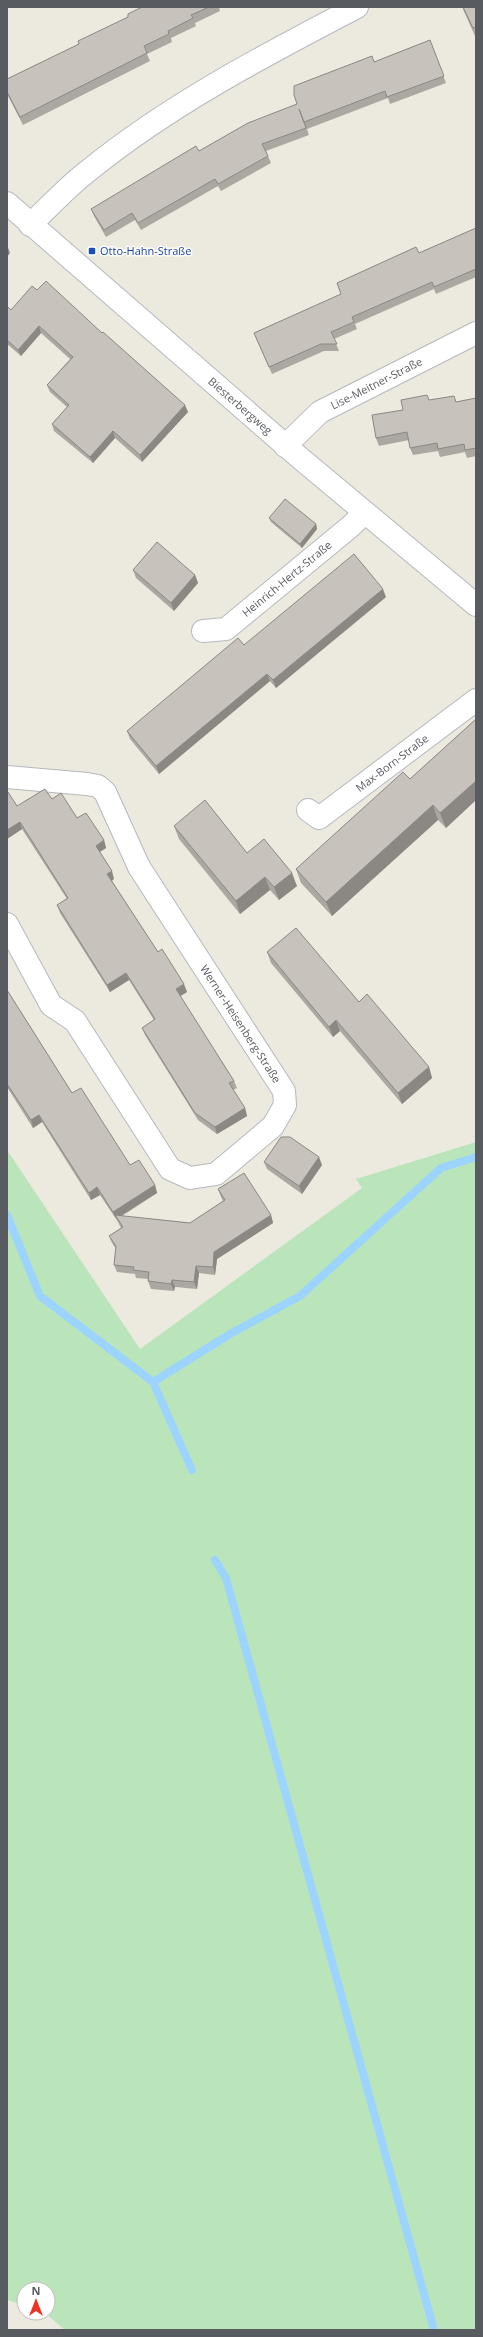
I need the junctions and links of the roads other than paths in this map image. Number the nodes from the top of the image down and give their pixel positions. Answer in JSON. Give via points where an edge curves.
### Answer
{"nodes":[{"id":1,"x":357,"y":7,"type":"edge"},
{"id":2,"x":7,"y":203,"type":"edge"},
{"id":3,"x":30,"y":225,"type":"junction"},
{"id":4,"x":476,"y":333,"type":"edge"},
{"id":5,"x":285,"y":446,"type":"junction"},
{"id":6,"x":364,"y":513,"type":"junction"},
{"id":7,"x":476,"y":605,"type":"edge"},
{"id":8,"x":203,"y":631,"type":"dead end"},
{"id":9,"x":476,"y":700,"type":"edge"},
{"id":10,"x":7,"y":777,"type":"edge"},
{"id":11,"x":308,"y":810,"type":"dead end"},
{"id":12,"x":7,"y":924,"type":"edge"}],
"edges":[{"from":1,"to":3,"type":"street","via":[[280,47],[153,123],[87,171]]},
{"from":2,"to":3,"type":"street","name":"Biesterbergweg"},
{"from":3,"to":5,"type":"street","name":"Biesterbergweg"},
{"from":4,"to":5,"type":"street","name":"Lise-Meitner-Straße","via":[[320,412]]},
{"from":5,"to":6,"type":"street","name":"Biesterbergweg"},
{"from":6,"to":7,"type":"street","name":"Biesterbergweg"},
{"from":6,"to":8,"type":"street","name":"Heinrich-Hertz-Straße","via":[[226,629]]},
{"from":9,"to":11,"type":"street","name":"Max-Born-Straße","via":[[320,818]]},
{"from":10,"to":12,"type":"street","name":"Werner-Heisenberg-Straße","via":[[87,784],[98,786],[105,792],[139,867],[284,1091],[285,1105],[273,1126],[216,1174],[190,1178],[170,1169],[75,1021],[51,1005]]}]}
